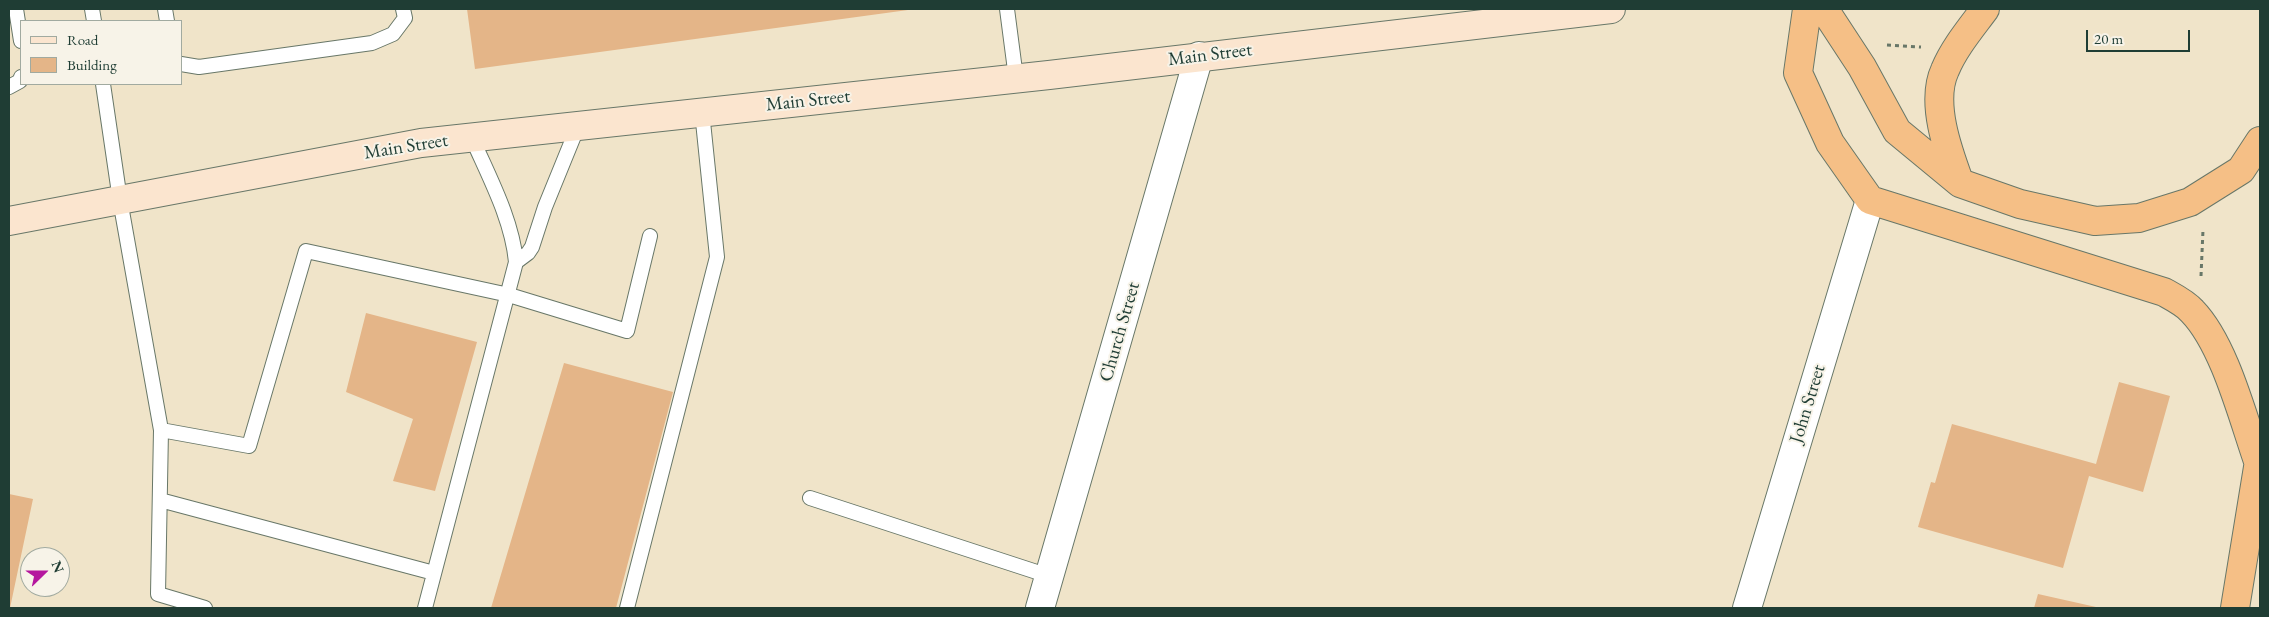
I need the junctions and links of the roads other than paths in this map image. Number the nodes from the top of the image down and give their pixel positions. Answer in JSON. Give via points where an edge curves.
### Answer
{"nodes":[{"id":1,"x":16,"y":9,"type":"edge"},
{"id":2,"x":403,"y":9,"type":"edge"},
{"id":3,"x":1007,"y":9,"type":"edge"},
{"id":4,"x":1611,"y":9,"type":"edge"},
{"id":5,"x":1807,"y":9,"type":"edge"},
{"id":6,"x":1824,"y":9,"type":"edge"},
{"id":7,"x":1985,"y":9,"type":"edge"},
{"id":8,"x":20,"y":35,"type":"edge"},
{"id":9,"x":1199,"y":56,"type":"junction"},
{"id":10,"x":182,"y":64,"type":"edge"},
{"id":11,"x":1016,"y":78,"type":"junction"},
{"id":12,"x":20,"y":81,"type":"edge"},
{"id":13,"x":103,"y":85,"type":"edge"},
{"id":14,"x":9,"y":87,"type":"edge"},
{"id":15,"x":702,"y":112,"type":"junction"},
{"id":16,"x":578,"y":126,"type":"junction"},
{"id":17,"x":472,"y":138,"type":"junction"},
{"id":18,"x":2260,"y":140,"type":"edge"},
{"id":19,"x":1960,"y":182,"type":"junction"},
{"id":20,"x":120,"y":200,"type":"junction"},
{"id":21,"x":1870,"y":200,"type":"junction"},
{"id":22,"x":9,"y":221,"type":"edge"},
{"id":23,"x":650,"y":236,"type":"dead end"},
{"id":24,"x":516,"y":262,"type":"junction"},
{"id":25,"x":509,"y":295,"type":"junction"},
{"id":26,"x":161,"y":430,"type":"junction"},
{"id":27,"x":2259,"y":460,"type":"edge"},
{"id":28,"x":810,"y":498,"type":"dead end"},
{"id":29,"x":160,"y":500,"type":"junction"},
{"id":30,"x":434,"y":573,"type":"junction"},
{"id":31,"x":1050,"y":576,"type":"junction"},
{"id":32,"x":205,"y":608,"type":"edge"},
{"id":33,"x":425,"y":608,"type":"edge"},
{"id":34,"x":627,"y":608,"type":"edge"},
{"id":35,"x":1040,"y":608,"type":"edge"},
{"id":36,"x":1747,"y":608,"type":"edge"},
{"id":37,"x":2235,"y":608,"type":"edge"}],
"edges":[{"from":1,"to":8,"type":"lane"},
{"from":2,"to":10,"type":"lane","via":[[404,18],[392,34],[372,43],[199,67]]},
{"from":3,"to":11,"type":"lane"},
{"from":4,"to":9,"type":"main road","name":"Main Street"},
{"from":5,"to":21,"type":"highway","via":[[1798,73],[1830,143]]},
{"from":6,"to":19,"type":"highway","via":[[1862,67],[1897,131]]},
{"from":7,"to":19,"type":"highway","via":[[1944,70],[1940,98],[1944,141]]},
{"from":9,"to":11,"type":"main road","name":"Main Street"},
{"from":9,"to":31,"type":"street","name":"Church Street"},
{"from":11,"to":15,"type":"main road","name":"Main Street"},
{"from":12,"to":14,"type":"lane"},
{"from":13,"to":20,"type":"lane"},
{"from":15,"to":16,"type":"main road","name":"Main Street"},
{"from":15,"to":34,"type":"lane","via":[[717,257]]},
{"from":16,"to":17,"type":"main road","name":"Main Street"},
{"from":16,"to":24,"type":"lane","via":[[532,247]]},
{"from":17,"to":20,"type":"main road","name":"Main Street","via":[[422,143]]},
{"from":17,"to":24,"type":"lane","via":[[507,222],[515,246]]},
{"from":18,"to":19,"type":"highway","via":[[2241,170],[2190,202],[2139,218],[2095,221],[2020,204]]},
{"from":20,"to":22,"type":"main road","name":"Main Street"},
{"from":20,"to":26,"type":"lane"},
{"from":21,"to":27,"type":"highway","via":[[2164,292],[2192,310],[2216,342]]},
{"from":21,"to":36,"type":"street","name":"John Street"},
{"from":23,"to":25,"type":"lane","via":[[627,331]]},
{"from":24,"to":25,"type":"lane"},
{"from":25,"to":26,"type":"lane","via":[[306,251],[249,446]]},
{"from":25,"to":30,"type":"lane"},
{"from":26,"to":29,"type":"lane"},
{"from":27,"to":37,"type":"highway"},
{"from":28,"to":31,"type":"lane"},
{"from":29,"to":30,"type":"lane"},
{"from":29,"to":32,"type":"lane","via":[[158,594]]},
{"from":30,"to":33,"type":"lane"},
{"from":31,"to":35,"type":"street","name":"Church Street"}]}
